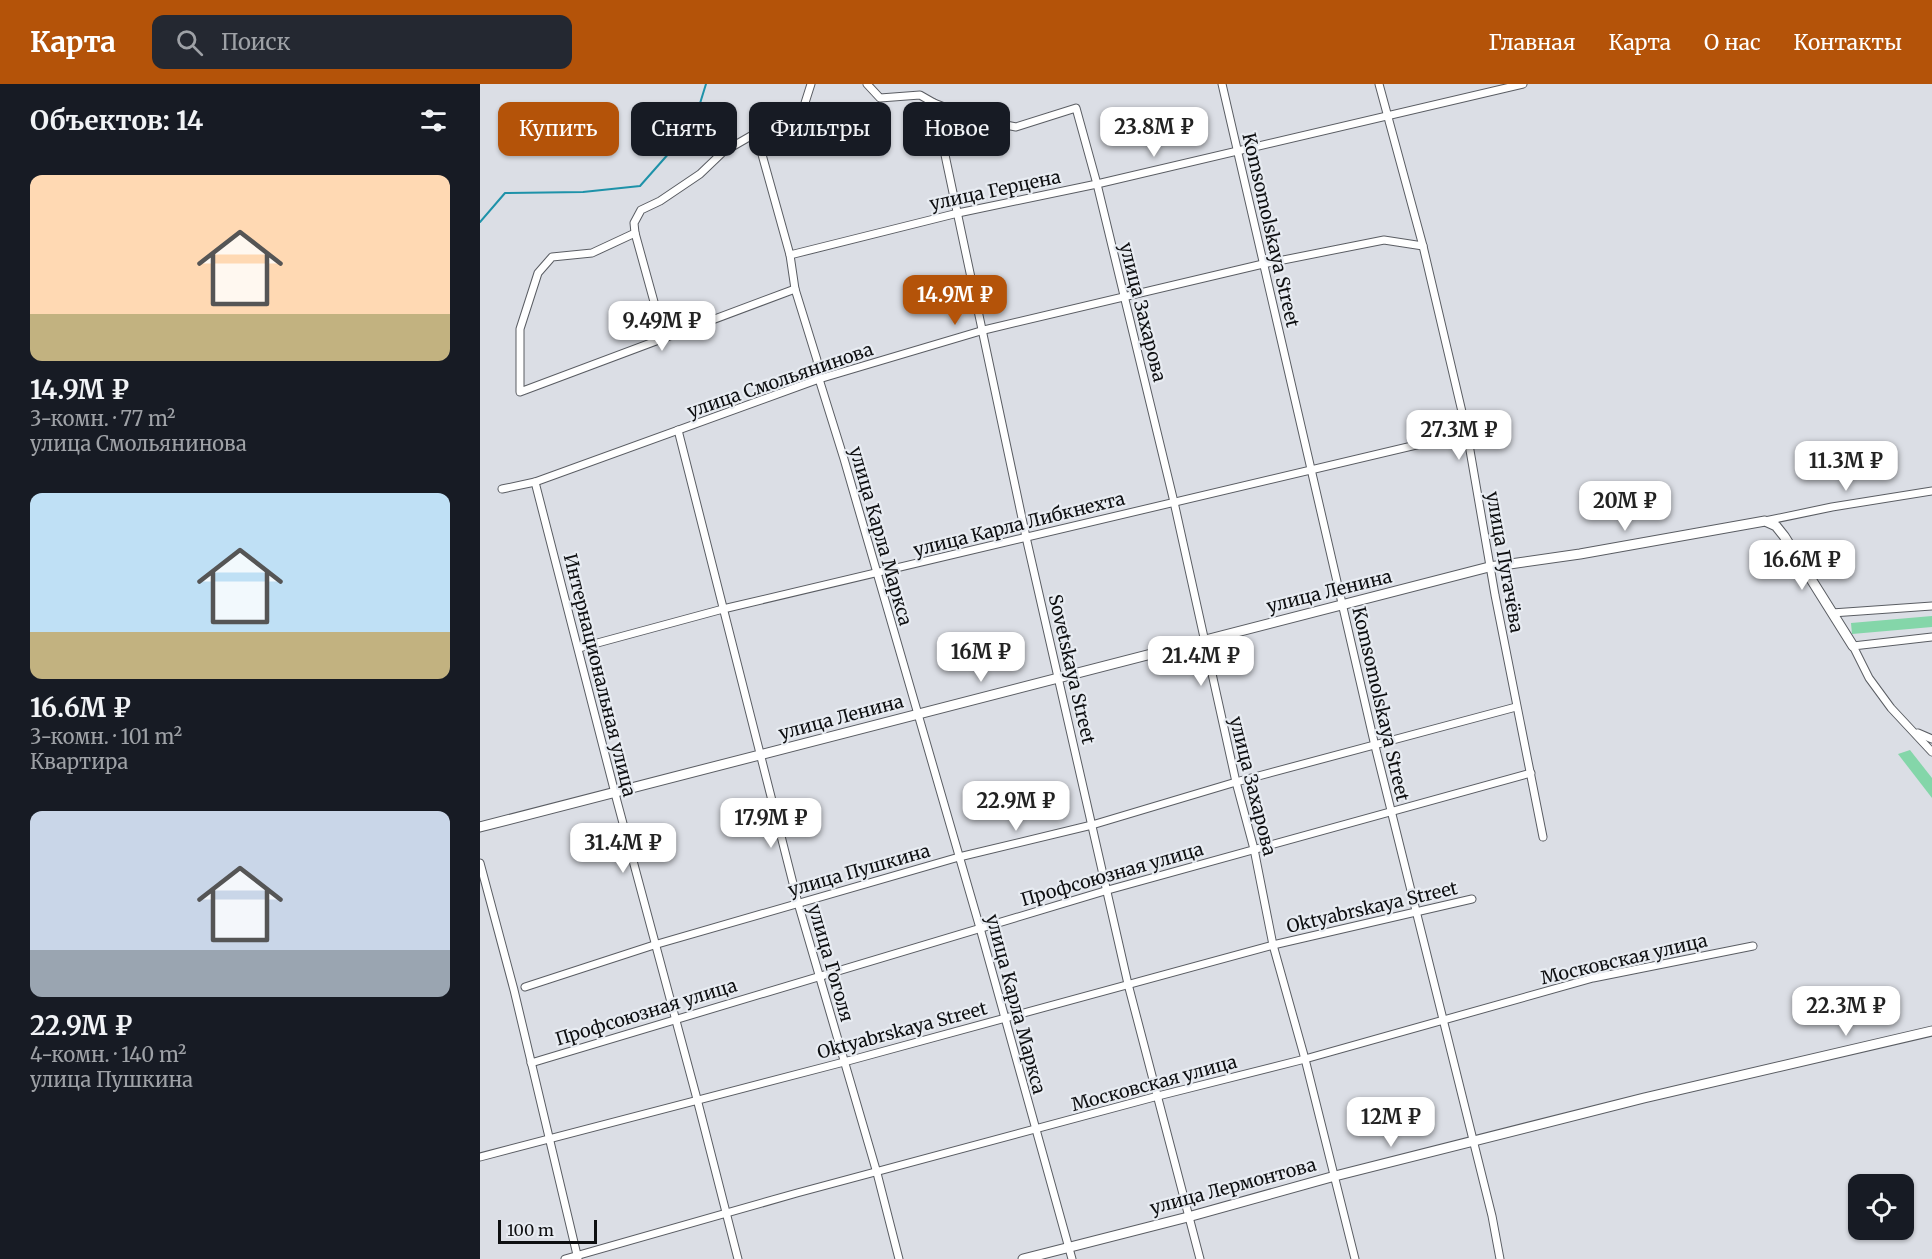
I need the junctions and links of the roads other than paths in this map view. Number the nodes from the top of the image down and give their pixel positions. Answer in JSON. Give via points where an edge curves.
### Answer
{"nodes":[{"id":1,"x":811,"y":84,"type":"edge"},
{"id":2,"x":867,"y":84,"type":"edge"},
{"id":3,"x":1222,"y":84,"type":"edge"},
{"id":4,"x":1379,"y":84,"type":"edge"},
{"id":5,"x":1523,"y":84,"type":"edge"},
{"id":6,"x":805,"y":102,"type":"edge"},
{"id":7,"x":932,"y":102,"type":"edge"},
{"id":8,"x":1387,"y":116,"type":"junction"},
{"id":9,"x":1010,"y":126,"type":"edge"},
{"id":10,"x":749,"y":137,"type":"edge"},
{"id":11,"x":1237,"y":152,"type":"junction"},
{"id":12,"x":762,"y":156,"type":"edge"},
{"id":13,"x":946,"y":156,"type":"edge"},
{"id":14,"x":1097,"y":184,"type":"junction"},
{"id":15,"x":958,"y":213,"type":"junction"},
{"id":16,"x":635,"y":233,"type":"junction"},
{"id":17,"x":1423,"y":246,"type":"junction"},
{"id":18,"x":790,"y":255,"type":"junction"},
{"id":19,"x":1263,"y":264,"type":"junction"},
{"id":20,"x":795,"y":289,"type":"junction"},
{"id":21,"x":1124,"y":297,"type":"junction"},
{"id":22,"x":984,"y":330,"type":"junction"},
{"id":23,"x":664,"y":338,"type":"junction"},
{"id":24,"x":819,"y":379,"type":"junction"},
{"id":25,"x":678,"y":430,"type":"junction"},
{"id":26,"x":1467,"y":433,"type":"junction"},
{"id":27,"x":1311,"y":468,"type":"junction"},
{"id":28,"x":535,"y":482,"type":"junction"},
{"id":29,"x":502,"y":489,"type":"dead end"},
{"id":30,"x":1932,"y":491,"type":"edge"},
{"id":31,"x":1174,"y":502,"type":"junction"},
{"id":32,"x":1765,"y":521,"type":"junction"},
{"id":33,"x":1026,"y":537,"type":"junction"},
{"id":34,"x":1490,"y":567,"type":"junction"},
{"id":35,"x":877,"y":574,"type":"junction"},
{"id":36,"x":1342,"y":606,"type":"junction"},
{"id":37,"x":1932,"y":606,"type":"edge"},
{"id":38,"x":723,"y":609,"type":"junction"},
{"id":39,"x":1832,"y":613,"type":"junction"},
{"id":40,"x":1932,"y":638,"type":"edge"},
{"id":41,"x":1203,"y":641,"type":"junction"},
{"id":42,"x":1853,"y":646,"type":"junction"},
{"id":43,"x":579,"y":648,"type":"junction"},
{"id":44,"x":1058,"y":677,"type":"junction"},
{"id":45,"x":1516,"y":706,"type":"junction"},
{"id":46,"x":916,"y":714,"type":"junction"},
{"id":47,"x":1916,"y":732,"type":"junction"},
{"id":48,"x":1932,"y":739,"type":"edge"},
{"id":49,"x":1375,"y":746,"type":"junction"},
{"id":50,"x":1932,"y":752,"type":"edge"},
{"id":51,"x":760,"y":755,"type":"junction"},
{"id":52,"x":1531,"y":773,"type":"junction"},
{"id":53,"x":1236,"y":782,"type":"junction"},
{"id":54,"x":614,"y":792,"type":"junction"},
{"id":55,"x":1391,"y":811,"type":"junction"},
{"id":56,"x":1092,"y":825,"type":"junction"},
{"id":57,"x":480,"y":826,"type":"edge"},
{"id":58,"x":1543,"y":837,"type":"dead end"},
{"id":59,"x":1254,"y":849,"type":"junction"},
{"id":60,"x":959,"y":857,"type":"junction"},
{"id":61,"x":480,"y":863,"type":"edge"},
{"id":62,"x":1108,"y":890,"type":"junction"},
{"id":63,"x":1472,"y":899,"type":"dead end"},
{"id":64,"x":798,"y":903,"type":"junction"},
{"id":65,"x":1415,"y":911,"type":"junction"},
{"id":66,"x":980,"y":928,"type":"junction"},
{"id":67,"x":654,"y":945,"type":"junction"},
{"id":68,"x":1273,"y":945,"type":"junction"},
{"id":69,"x":1753,"y":946,"type":"dead end"},
{"id":70,"x":820,"y":975,"type":"junction"},
{"id":71,"x":1128,"y":984,"type":"junction"},
{"id":72,"x":525,"y":987,"type":"dead end"},
{"id":73,"x":1004,"y":1018,"type":"junction"},
{"id":74,"x":675,"y":1019,"type":"junction"},
{"id":75,"x":1442,"y":1021,"type":"junction"},
{"id":76,"x":1932,"y":1031,"type":"edge"},
{"id":77,"x":1305,"y":1059,"type":"junction"},
{"id":78,"x":844,"y":1062,"type":"junction"},
{"id":79,"x":531,"y":1063,"type":"junction"},
{"id":80,"x":1158,"y":1096,"type":"junction"},
{"id":81,"x":697,"y":1099,"type":"junction"},
{"id":82,"x":1036,"y":1130,"type":"junction"},
{"id":83,"x":549,"y":1139,"type":"junction"},
{"id":84,"x":1472,"y":1142,"type":"junction"},
{"id":85,"x":480,"y":1157,"type":"edge"},
{"id":86,"x":877,"y":1173,"type":"junction"},
{"id":87,"x":1335,"y":1176,"type":"junction"},
{"id":88,"x":727,"y":1214,"type":"junction"},
{"id":89,"x":1188,"y":1217,"type":"junction"},
{"id":90,"x":1069,"y":1246,"type":"junction"},
{"id":91,"x":577,"y":1257,"type":"edge"},
{"id":92,"x":565,"y":1259,"type":"edge"},
{"id":93,"x":738,"y":1259,"type":"edge"},
{"id":94,"x":899,"y":1259,"type":"edge"},
{"id":95,"x":1023,"y":1259,"type":"edge"},
{"id":96,"x":1072,"y":1259,"type":"edge"},
{"id":97,"x":1200,"y":1259,"type":"edge"},
{"id":98,"x":1356,"y":1259,"type":"edge"},
{"id":99,"x":1500,"y":1259,"type":"edge"}],
"edges":[{"from":1,"to":6,"type":"street"},
{"from":2,"to":7,"type":"street","via":[[879,98],[920,95]]},
{"from":3,"to":11,"type":"street","name":"Komsomolskaya Street"},
{"from":4,"to":8,"type":"street","name":"улица Пугачёва"},
{"from":5,"to":8,"type":"street","name":"улица Герцена"},
{"from":8,"to":11,"type":"street","name":"улица Герцена"},
{"from":8,"to":17,"type":"street","name":"улица Пугачёва"},
{"from":9,"to":14,"type":"street","name":"улица Захарова","via":[[1076,108]]},
{"from":10,"to":16,"type":"street","via":[[723,152],[700,174],[641,210],[634,223]]},
{"from":11,"to":14,"type":"street","name":"улица Герцена"},
{"from":11,"to":19,"type":"street","name":"Komsomolskaya Street"},
{"from":12,"to":18,"type":"street","name":"улица Карла Маркса"},
{"from":13,"to":15,"type":"street","name":"Sovetskaya Street"},
{"from":14,"to":15,"type":"street","name":"улица Герцена"},
{"from":14,"to":21,"type":"street","name":"улица Захарова"},
{"from":15,"to":18,"type":"street","name":"улица Герцена"},
{"from":15,"to":22,"type":"street","name":"Sovetskaya Street"},
{"from":16,"to":23,"type":"street"},
{"from":16,"to":23,"type":"street","via":[[592,253],[552,257],[538,273],[520,329],[520,392]]},
{"from":17,"to":19,"type":"street","name":"улица Смольянинова","via":[[1384,240]]},
{"from":17,"to":26,"type":"street","name":"улица Пугачёва"},
{"from":18,"to":20,"type":"street","name":"улица Карла Маркса"},
{"from":19,"to":21,"type":"street","name":"улица Смольянинова"},
{"from":19,"to":27,"type":"street","name":"Komsomolskaya Street"},
{"from":20,"to":23,"type":"street"},
{"from":20,"to":24,"type":"street","name":"улица Карла Маркса"},
{"from":21,"to":22,"type":"street","name":"улица Смольянинова"},
{"from":21,"to":31,"type":"street","name":"улица Захарова"},
{"from":22,"to":24,"type":"street","name":"улица Смольянинова"},
{"from":22,"to":33,"type":"street","name":"Sovetskaya Street"},
{"from":24,"to":25,"type":"street","name":"улица Смольянинова"},
{"from":24,"to":35,"type":"street","name":"улица Карла Маркса"},
{"from":25,"to":28,"type":"street","name":"улица Смольянинова"},
{"from":25,"to":38,"type":"street","name":"улица Гоголя"},
{"from":26,"to":27,"type":"street","name":"улица Карла Либкнехта"},
{"from":26,"to":34,"type":"street","name":"улица Пугачёва"},
{"from":27,"to":31,"type":"street","name":"улица Карла Либкнехта"},
{"from":27,"to":36,"type":"street","name":"Komsomolskaya Street"},
{"from":28,"to":29,"type":"street","name":"улица Смольянинова"},
{"from":28,"to":43,"type":"street","name":"Интернациональная улица"},
{"from":30,"to":32,"type":"street"},
{"from":31,"to":33,"type":"street","name":"улица Карла Либкнехта"},
{"from":31,"to":41,"type":"street","name":"улица Захарова"},
{"from":32,"to":34,"type":"street","name":"улица Ленина"},
{"from":32,"to":39,"type":"street","via":[[1784,536]]},
{"from":33,"to":35,"type":"street","name":"улица Карла Либкнехта"},
{"from":33,"to":44,"type":"street","name":"Sovetskaya Street"},
{"from":34,"to":36,"type":"street","name":"улица Ленина"},
{"from":34,"to":45,"type":"street","name":"улица Пугачёва"},
{"from":35,"to":38,"type":"street","name":"улица Карла Либкнехта"},
{"from":35,"to":46,"type":"street","name":"улица Карла Маркса"},
{"from":36,"to":41,"type":"street","name":"улица Ленина"},
{"from":36,"to":49,"type":"street","name":"Komsomolskaya Street"},
{"from":37,"to":39,"type":"street"},
{"from":38,"to":43,"type":"street","name":"улица Карла Либкнехта"},
{"from":38,"to":51,"type":"street","name":"улица Гоголя"},
{"from":39,"to":42,"type":"street"},
{"from":40,"to":42,"type":"street"},
{"from":41,"to":44,"type":"street","name":"улица Ленина"},
{"from":41,"to":53,"type":"street","name":"улица Захарова"},
{"from":42,"to":47,"type":"street","via":[[1874,686]]},
{"from":43,"to":54,"type":"street","name":"Интернациональная улица"},
{"from":44,"to":46,"type":"street","name":"улица Ленина"},
{"from":44,"to":56,"type":"street","name":"Sovetskaya Street"},
{"from":45,"to":49,"type":"street","name":"улица Пушкина"},
{"from":45,"to":52,"type":"street","name":"улица Пугачёва"},
{"from":46,"to":51,"type":"street","name":"улица Ленина"},
{"from":46,"to":60,"type":"street","name":"улица Карла Маркса"},
{"from":47,"to":48,"type":"street"},
{"from":47,"to":50,"type":"street"},
{"from":49,"to":53,"type":"street","name":"улица Пушкина"},
{"from":49,"to":55,"type":"street","name":"Komsomolskaya Street"},
{"from":51,"to":54,"type":"street","name":"улица Ленина"},
{"from":51,"to":64,"type":"street","name":"улица Гоголя"},
{"from":52,"to":55,"type":"street","name":"Профсоюзная улица"},
{"from":52,"to":58,"type":"street","name":"улица Пугачёва"},
{"from":53,"to":56,"type":"street","name":"улица Пушкина"},
{"from":53,"to":59,"type":"street","name":"улица Захарова"},
{"from":54,"to":57,"type":"street","name":"улица Ленина"},
{"from":54,"to":67,"type":"street","name":"Интернациональная улица"},
{"from":55,"to":59,"type":"street","name":"Профсоюзная улица"},
{"from":55,"to":65,"type":"street","name":"Komsomolskaya Street"},
{"from":56,"to":60,"type":"street","name":"улица Пушкина"},
{"from":56,"to":62,"type":"street","name":"Sovetskaya Street"},
{"from":59,"to":62,"type":"street","name":"Профсоюзная улица"},
{"from":59,"to":68,"type":"street","name":"улица Захарова"},
{"from":60,"to":64,"type":"street","name":"улица Пушкина"},
{"from":60,"to":66,"type":"street","name":"улица Карла Маркса"},
{"from":61,"to":79,"type":"street"},
{"from":62,"to":66,"type":"street","name":"Профсоюзная улица"},
{"from":62,"to":71,"type":"street","name":"Sovetskaya Street"},
{"from":63,"to":65,"type":"street","name":"Oktyabrskaya Street"},
{"from":64,"to":67,"type":"street","name":"улица Пушкина"},
{"from":64,"to":70,"type":"street","name":"улица Гоголя"},
{"from":65,"to":68,"type":"street","name":"Oktyabrskaya Street"},
{"from":65,"to":75,"type":"street","name":"Komsomolskaya Street"},
{"from":66,"to":70,"type":"street","name":"Профсоюзная улица"},
{"from":66,"to":73,"type":"street","name":"улица Карла Маркса"},
{"from":67,"to":72,"type":"street","name":"улица Пушкина"},
{"from":67,"to":74,"type":"street","name":"Интернациональная улица"},
{"from":68,"to":71,"type":"street","name":"Oktyabrskaya Street"},
{"from":68,"to":77,"type":"street","name":"улица Захарова"},
{"from":69,"to":75,"type":"street","name":"Московская улица","via":[[1593,978]]},
{"from":70,"to":74,"type":"street","name":"Профсоюзная улица"},
{"from":70,"to":78,"type":"street","name":"улица Гоголя"},
{"from":71,"to":73,"type":"street","name":"Oktyabrskaya Street"},
{"from":71,"to":80,"type":"street","name":"Sovetskaya Street"},
{"from":73,"to":78,"type":"street","name":"Oktyabrskaya Street"},
{"from":73,"to":82,"type":"street","name":"улица Карла Маркса"},
{"from":74,"to":79,"type":"street","name":"Профсоюзная улица"},
{"from":74,"to":81,"type":"street","name":"Интернациональная улица"},
{"from":75,"to":77,"type":"street","name":"Московская улица"},
{"from":75,"to":84,"type":"street","name":"Komsomolskaya Street"},
{"from":76,"to":84,"type":"street","name":"улица Лермонтова"},
{"from":77,"to":80,"type":"street","name":"Московская улица"},
{"from":77,"to":87,"type":"street","name":"улица Захарова"},
{"from":78,"to":81,"type":"street","name":"Oktyabrskaya Street"},
{"from":78,"to":86,"type":"street","name":"улица Гоголя"},
{"from":79,"to":83,"type":"street"},
{"from":80,"to":82,"type":"street","name":"Московская улица"},
{"from":80,"to":89,"type":"street","name":"Sovetskaya Street"},
{"from":81,"to":83,"type":"street","name":"Oktyabrskaya Street"},
{"from":81,"to":88,"type":"street","name":"Интернациональная улица"},
{"from":82,"to":86,"type":"street","name":"Московская улица"},
{"from":82,"to":90,"type":"street","name":"улица Карла Маркса"},
{"from":83,"to":85,"type":"street","name":"Oktyabrskaya Street"},
{"from":83,"to":91,"type":"street"},
{"from":84,"to":87,"type":"street","name":"улица Лермонтова"},
{"from":84,"to":99,"type":"street","name":"Komsomolskaya Street"},
{"from":86,"to":88,"type":"street","name":"Московская улица"},
{"from":86,"to":94,"type":"street","name":"улица Гоголя"},
{"from":87,"to":89,"type":"street","name":"улица Лермонтова"},
{"from":87,"to":98,"type":"street","name":"улица Захарова"},
{"from":88,"to":91,"type":"street","name":"Московская улица"},
{"from":88,"to":93,"type":"street","name":"Интернациональная улица"},
{"from":89,"to":90,"type":"street","name":"улица Лермонтова"},
{"from":89,"to":97,"type":"street","name":"Sovetskaya Street"},
{"from":90,"to":95,"type":"street","name":"улица Лермонтова"},
{"from":90,"to":96,"type":"street","name":"улица Карла Маркса"},
{"from":91,"to":92,"type":"street","name":"Московская улица"}]}
